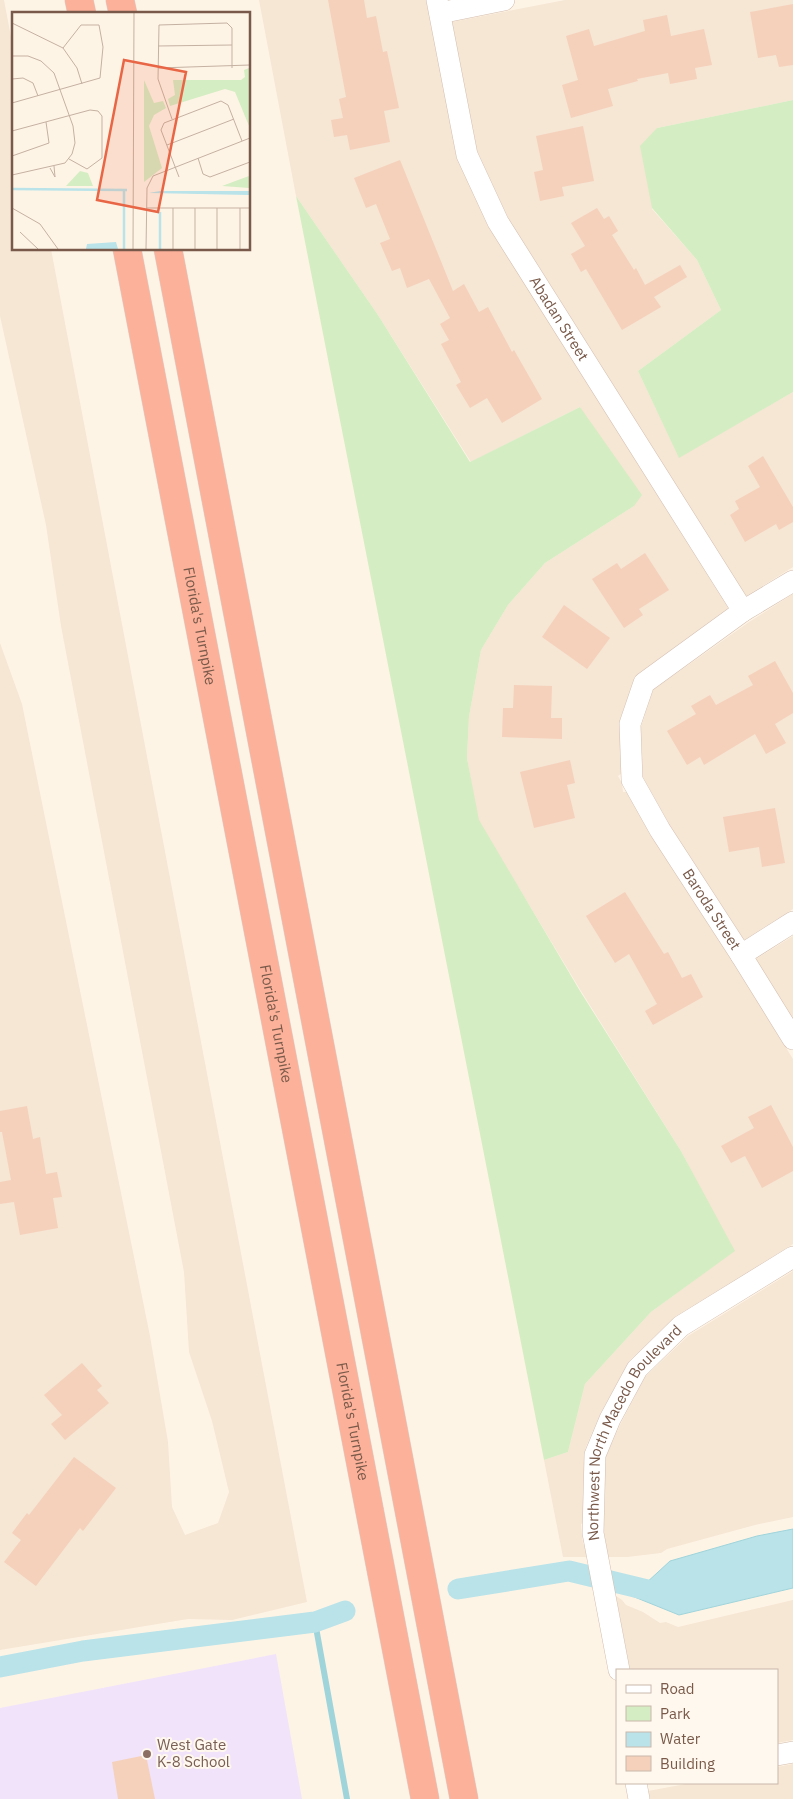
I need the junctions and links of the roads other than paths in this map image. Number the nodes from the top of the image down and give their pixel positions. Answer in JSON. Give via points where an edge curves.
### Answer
{"nodes":[{"id":1,"x":504,"y":0,"type":"edge"},
{"id":2,"x":438,"y":6,"type":"edge"},
{"id":3,"x":127,"y":250,"type":"edge"},
{"id":4,"x":168,"y":250,"type":"edge"},
{"id":5,"x":793,"y":580,"type":"edge"},
{"id":6,"x":743,"y":612,"type":"junction"},
{"id":7,"x":793,"y":922,"type":"edge"},
{"id":8,"x":741,"y":955,"type":"junction"},
{"id":9,"x":793,"y":1039,"type":"edge"},
{"id":10,"x":793,"y":1257,"type":"edge"},
{"id":11,"x":618,"y":1660,"type":"edge"},
{"id":12,"x":793,"y":1752,"type":"edge"},
{"id":13,"x":778,"y":1755,"type":"edge"},
{"id":14,"x":636,"y":1784,"type":"edge"},
{"id":15,"x":425,"y":1799,"type":"edge"},
{"id":16,"x":464,"y":1799,"type":"edge"},
{"id":17,"x":639,"y":1799,"type":"edge"}],
"edges":[{"from":1,"to":2,"type":"street"},
{"from":2,"to":6,"type":"street","name":"Abadan Street","via":[[467,155],[498,222]]},
{"from":3,"to":15,"type":"highway","name":"Florida's Turnpike"},
{"from":4,"to":16,"type":"highway"},
{"from":5,"to":6,"type":"street"},
{"from":6,"to":8,"type":"street","name":"Baroda Street","via":[[644,683],[630,724],[632,780],[660,830]]},
{"from":7,"to":8,"type":"street"},
{"from":8,"to":9,"type":"street","name":"Baroda Street"},
{"from":10,"to":11,"type":"street","name":"Northwest North Macedo Boulevard","via":[[681,1326],[637,1369],[594,1455],[593,1533]]},
{"from":12,"to":13,"type":"street"},
{"from":14,"to":17,"type":"street"}]}
